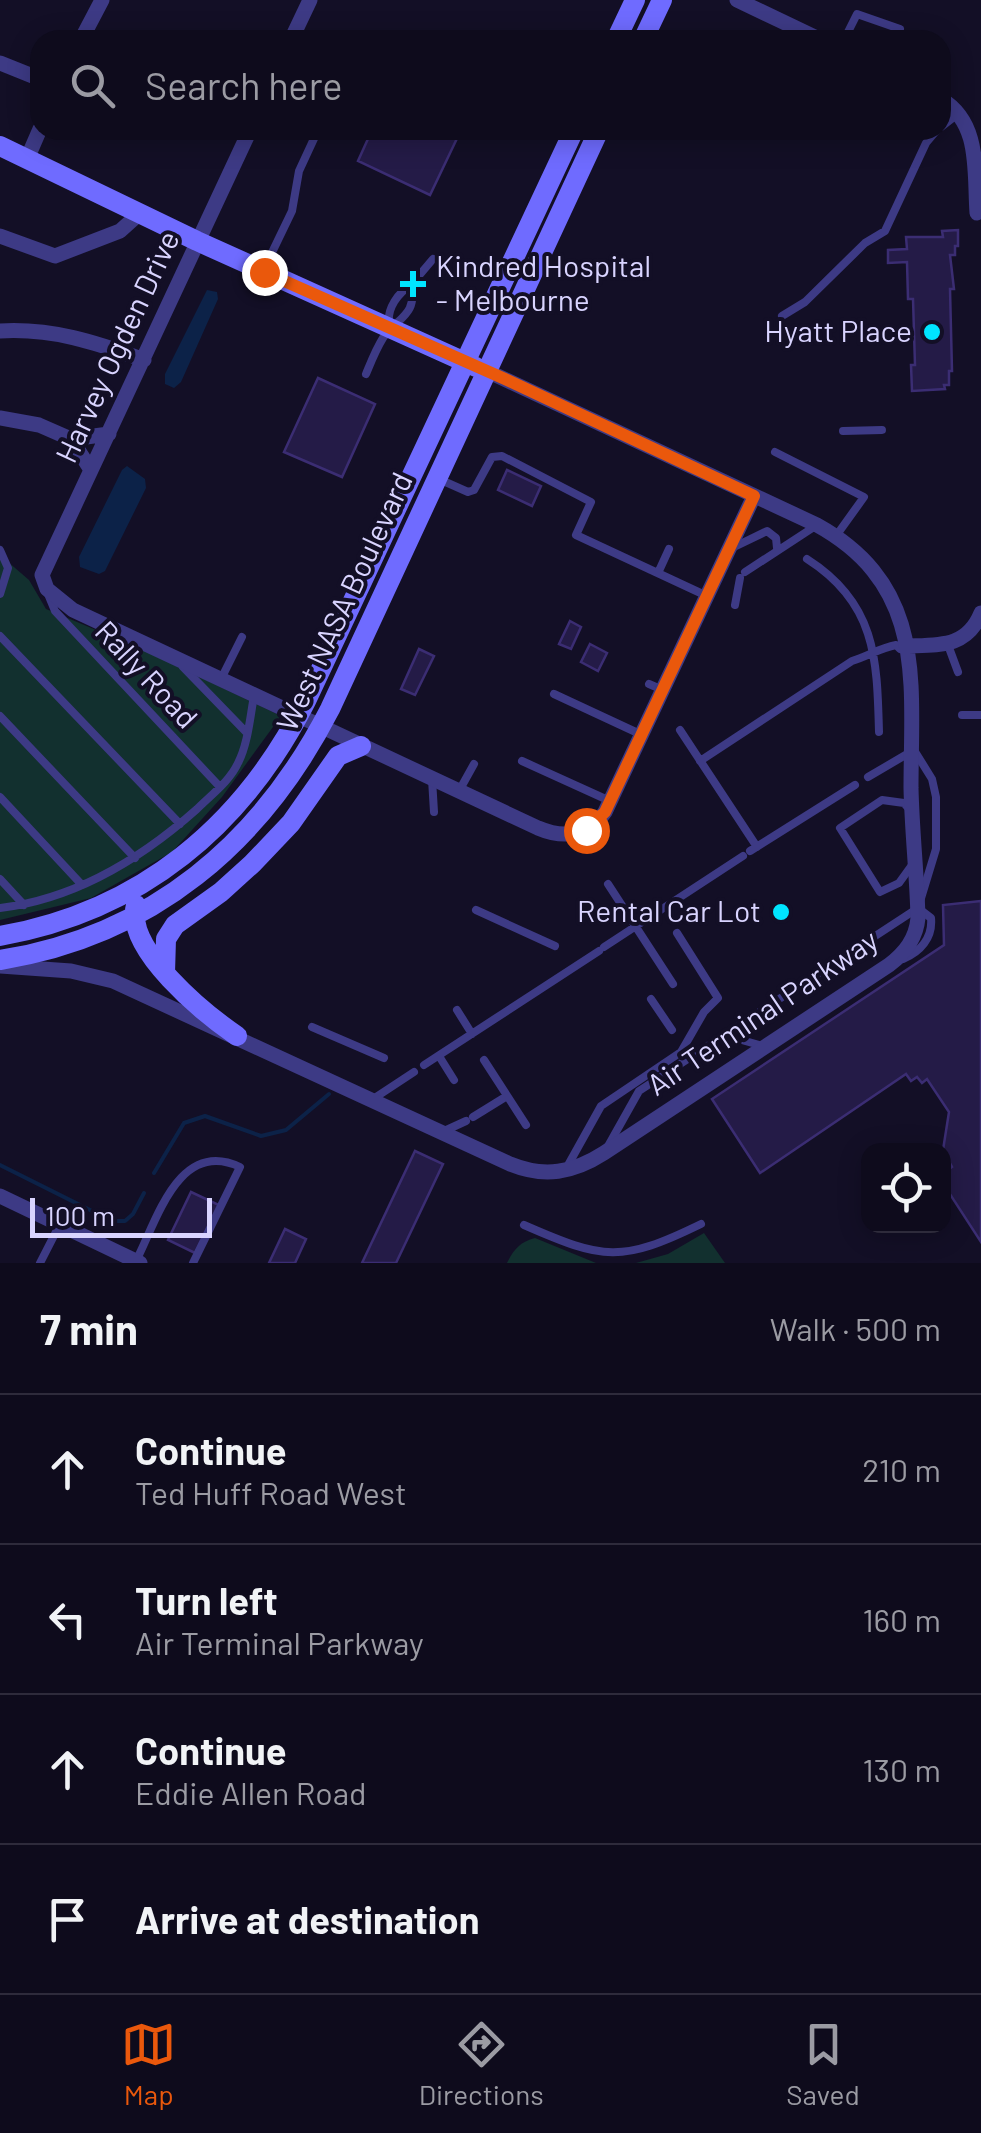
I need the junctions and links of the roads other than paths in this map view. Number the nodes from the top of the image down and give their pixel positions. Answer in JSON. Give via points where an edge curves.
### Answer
{"nodes":[{"id":1,"x":102,"y":0,"type":"edge"},
{"id":2,"x":310,"y":0,"type":"edge"},
{"id":3,"x":635,"y":0,"type":"edge"},
{"id":4,"x":662,"y":0,"type":"edge"},
{"id":5,"x":736,"y":0,"type":"edge"},
{"id":6,"x":900,"y":29,"type":"dead end"},
{"id":7,"x":86,"y":30,"type":"edge"},
{"id":8,"x":296,"y":30,"type":"edge"},
{"id":9,"x":621,"y":30,"type":"edge"},
{"id":10,"x":648,"y":30,"type":"edge"},
{"id":11,"x":799,"y":30,"type":"edge"},
{"id":12,"x":849,"y":30,"type":"edge"},
{"id":13,"x":0,"y":63,"type":"edge"},
{"id":14,"x":30,"y":76,"type":"edge"},
{"id":15,"x":951,"y":107,"type":"edge"},
{"id":16,"x":959,"y":113,"type":"junction"},
{"id":17,"x":951,"y":119,"type":"edge"},
{"id":18,"x":35,"y":140,"type":"edge"},
{"id":19,"x":245,"y":140,"type":"edge"},
{"id":20,"x":313,"y":140,"type":"edge"},
{"id":21,"x":569,"y":140,"type":"edge"},
{"id":22,"x":594,"y":140,"type":"edge"},
{"id":23,"x":929,"y":140,"type":"edge"},
{"id":24,"x":0,"y":146,"type":"edge"},
{"id":25,"x":27,"y":159,"type":"junction"},
{"id":26,"x":976,"y":212,"type":"dead end"},
{"id":27,"x":140,"y":213,"type":"junction"},
{"id":28,"x":0,"y":236,"type":"edge"},
{"id":29,"x":197,"y":241,"type":"junction"},
{"id":30,"x":433,"y":259,"type":"dead end"},
{"id":31,"x":264,"y":272,"type":"junction"},
{"id":32,"x":411,"y":285,"type":"junction"},
{"id":33,"x":782,"y":316,"type":"dead end"},
{"id":34,"x":390,"y":328,"type":"junction"},
{"id":35,"x":0,"y":331,"type":"edge"},
{"id":36,"x":144,"y":360,"type":"junction"},
{"id":37,"x":465,"y":363,"type":"junction"},
{"id":38,"x":487,"y":371,"type":"junction"},
{"id":39,"x":366,"y":374,"type":"dead end"},
{"id":40,"x":0,"y":418,"type":"edge"},
{"id":41,"x":882,"y":430,"type":"dead end"},
{"id":42,"x":843,"y":432,"type":"dead end"},
{"id":43,"x":109,"y":434,"type":"junction"},
{"id":44,"x":71,"y":439,"type":"junction"},
{"id":45,"x":775,"y":452,"type":"dead end"},
{"id":46,"x":91,"y":470,"type":"junction"},
{"id":47,"x":437,"y":478,"type":"junction"},
{"id":48,"x":754,"y":496,"type":"junction"},
{"id":49,"x":817,"y":525,"type":"junction"},
{"id":50,"x":836,"y":536,"type":"junction"},
{"id":51,"x":669,"y":549,"type":"dead end"},
{"id":52,"x":777,"y":549,"type":"junction"},
{"id":53,"x":0,"y":550,"type":"edge"},
{"id":54,"x":728,"y":550,"type":"junction"},
{"id":55,"x":807,"y":559,"type":"dead end"},
{"id":56,"x":658,"y":574,"type":"junction"},
{"id":57,"x":46,"y":589,"type":"junction"},
{"id":58,"x":1,"y":593,"type":"edge"},
{"id":59,"x":707,"y":596,"type":"junction"},
{"id":60,"x":735,"y":605,"type":"dead end"},
{"id":61,"x":981,"y":614,"type":"edge"},
{"id":62,"x":0,"y":636,"type":"edge"},
{"id":63,"x":242,"y":637,"type":"dead end"},
{"id":64,"x":948,"y":645,"type":"junction"},
{"id":65,"x":905,"y":647,"type":"junction"},
{"id":66,"x":877,"y":653,"type":"junction"},
{"id":67,"x":173,"y":656,"type":"junction"},
{"id":68,"x":958,"y":672,"type":"dead end"},
{"id":69,"x":221,"y":679,"type":"junction"},
{"id":70,"x":554,"y":694,"type":"dead end"},
{"id":71,"x":254,"y":696,"type":"junction"},
{"id":72,"x":981,"y":714,"type":"edge"},
{"id":73,"x":962,"y":715,"type":"dead end"},
{"id":74,"x":0,"y":716,"type":"edge"},
{"id":75,"x":298,"y":716,"type":"junction"},
{"id":76,"x":321,"y":727,"type":"junction"},
{"id":77,"x":680,"y":730,"type":"dead end"},
{"id":78,"x":879,"y":732,"type":"dead end"},
{"id":79,"x":247,"y":733,"type":"junction"},
{"id":80,"x":642,"y":735,"type":"junction"},
{"id":81,"x":361,"y":746,"type":"junction"},
{"id":82,"x":914,"y":750,"type":"junction"},
{"id":83,"x":700,"y":760,"type":"junction"},
{"id":84,"x":522,"y":761,"type":"dead end"},
{"id":85,"x":474,"y":764,"type":"dead end"},
{"id":86,"x":868,"y":777,"type":"dead end"},
{"id":87,"x":432,"y":779,"type":"junction"},
{"id":88,"x":854,"y":784,"type":"dead end"},
{"id":89,"x":220,"y":787,"type":"junction"},
{"id":90,"x":459,"y":791,"type":"junction"},
{"id":91,"x":0,"y":798,"type":"edge"},
{"id":92,"x":610,"y":801,"type":"junction"},
{"id":93,"x":434,"y":812,"type":"dead end"},
{"id":94,"x":912,"y":812,"type":"junction"},
{"id":95,"x":180,"y":824,"type":"junction"},
{"id":96,"x":750,"y":851,"type":"junction"},
{"id":97,"x":186,"y":854,"type":"junction"},
{"id":98,"x":136,"y":858,"type":"junction"},
{"id":99,"x":915,"y":862,"type":"junction"},
{"id":100,"x":0,"y":879,"type":"edge"},
{"id":101,"x":608,"y":884,"type":"dead end"},
{"id":102,"x":82,"y":885,"type":"junction"},
{"id":103,"x":24,"y":905,"type":"junction"},
{"id":104,"x":0,"y":908,"type":"edge"},
{"id":105,"x":918,"y":908,"type":"junction"},
{"id":106,"x":476,"y":910,"type":"dead end"},
{"id":107,"x":133,"y":916,"type":"junction"},
{"id":108,"x":636,"y":926,"type":"junction"},
{"id":109,"x":677,"y":933,"type":"dead end"},
{"id":110,"x":0,"y":936,"type":"edge"},
{"id":111,"x":554,"y":946,"type":"dead end"},
{"id":112,"x":0,"y":963,"type":"edge"},
{"id":113,"x":165,"y":973,"type":"junction"},
{"id":114,"x":674,"y":984,"type":"dead end"},
{"id":115,"x":651,"y":999,"type":"dead end"},
{"id":116,"x":457,"y":1010,"type":"dead end"},
{"id":117,"x":312,"y":1027,"type":"dead end"},
{"id":118,"x":672,"y":1030,"type":"dead end"},
{"id":119,"x":472,"y":1034,"type":"junction"},
{"id":120,"x":724,"y":1035,"type":"junction"},
{"id":121,"x":237,"y":1036,"type":"junction"},
{"id":122,"x":765,"y":1047,"type":"junction"},
{"id":123,"x":438,"y":1056,"type":"junction"},
{"id":124,"x":384,"y":1058,"type":"dead end"},
{"id":125,"x":484,"y":1060,"type":"dead end"},
{"id":126,"x":424,"y":1065,"type":"dead end"},
{"id":127,"x":414,"y":1072,"type":"dead end"},
{"id":128,"x":454,"y":1080,"type":"dead end"},
{"id":129,"x":507,"y":1096,"type":"junction"},
{"id":130,"x":373,"y":1099,"type":"junction"},
{"id":131,"x":526,"y":1126,"type":"dead end"},
{"id":132,"x":442,"y":1132,"type":"junction"},
{"id":133,"x":604,"y":1154,"type":"junction"},
{"id":134,"x":564,"y":1171,"type":"junction"},
{"id":135,"x":0,"y":1196,"type":"edge"},
{"id":136,"x":60,"y":1224,"type":"junction"},
{"id":137,"x":700,"y":1224,"type":"dead end"},
{"id":138,"x":524,"y":1225,"type":"dead end"},
{"id":139,"x":138,"y":1262,"type":"edge"},
{"id":140,"x":40,"y":1263,"type":"edge"},
{"id":141,"x":192,"y":1263,"type":"edge"}],
"edges":[{"from":1,"to":7,"type":"street"},
{"from":2,"to":8,"type":"street"},
{"from":3,"to":9,"type":"main road"},
{"from":4,"to":10,"type":"main road"},
{"from":5,"to":11,"type":"street"},
{"from":6,"to":12,"type":"lane","via":[[857,14]]},
{"from":13,"to":14,"type":"street"},
{"from":15,"to":16,"type":"street"},
{"from":16,"to":17,"type":"lane"},
{"from":16,"to":26,"type":"street","via":[[972,142]]},
{"from":18,"to":25,"type":"street"},
{"from":19,"to":29,"type":"street","name":"Harvey Ogden Drive"},
{"from":20,"to":31,"type":"lane"},
{"from":21,"to":37,"type":"main road","name":"West NASA Boulevard"},
{"from":22,"to":38,"type":"main road","name":"West NASA Boulevard"},
{"from":23,"to":33,"type":"lane","via":[[885,231]]},
{"from":24,"to":25,"type":"main road"},
{"from":25,"to":27,"type":"main road"},
{"from":27,"to":28,"type":"street","via":[[120,231],[56,256]]},
{"from":27,"to":29,"type":"main road"},
{"from":29,"to":31,"type":"main road"},
{"from":29,"to":36,"type":"street","name":"Harvey Ogden Drive"},
{"from":30,"to":32,"type":"lane"},
{"from":31,"to":34,"type":"main road"},
{"from":32,"to":34,"type":"lane","via":[[388,316]]},
{"from":32,"to":34,"type":"lane","via":[[414,297],[403,321]]},
{"from":34,"to":37,"type":"main road"},
{"from":34,"to":39,"type":"lane"},
{"from":35,"to":36,"type":"street","via":[[38,329]]},
{"from":36,"to":43,"type":"street","name":"Harvey Ogden Drive"},
{"from":37,"to":38,"type":"main road"},
{"from":37,"to":75,"type":"main road","name":"West NASA Boulevard"},
{"from":38,"to":47,"type":"main road","name":"West NASA Boulevard"},
{"from":38,"to":48,"type":"street","name":"Air Terminal Parkway"},
{"from":40,"to":44,"type":"street"},
{"from":41,"to":42,"type":"lane"},
{"from":43,"to":44,"type":"street"},
{"from":43,"to":46,"type":"street","name":"Harvey Ogden Drive"},
{"from":44,"to":46,"type":"street"},
{"from":45,"to":50,"type":"lane","via":[[864,497]]},
{"from":46,"to":57,"type":"street","name":"Harvey Ogden Drive","via":[[42,576]]},
{"from":47,"to":56,"type":"lane","via":[[474,490],[492,457],[502,456],[591,502],[576,535]]},
{"from":47,"to":76,"type":"main road","name":"West NASA Boulevard"},
{"from":48,"to":49,"type":"street","name":"Air Terminal Parkway"},
{"from":48,"to":54,"type":"street"},
{"from":49,"to":50,"type":"street","name":"Air Terminal Parkway"},
{"from":49,"to":52,"type":"lane"},
{"from":50,"to":65,"type":"street","name":"Air Terminal Parkway","via":[[882,582]]},
{"from":51,"to":56,"type":"lane"},
{"from":52,"to":54,"type":"lane","via":[[767,531]]},
{"from":52,"to":60,"type":"lane","via":[[742,575]]},
{"from":53,"to":58,"type":"lane","via":[[8,568]]},
{"from":54,"to":59,"type":"street"},
{"from":55,"to":66,"type":"lane","via":[[848,594]]},
{"from":56,"to":59,"type":"lane"},
{"from":57,"to":67,"type":"street","via":[[72,610]]},
{"from":57,"to":89,"type":"lane","name":"Rally Road","via":[[54,612]]},
{"from":59,"to":80,"type":"street","via":[[656,687]]},
{"from":61,"to":64,"type":"street","via":[[973,629]]},
{"from":62,"to":95,"type":"lane"},
{"from":63,"to":69,"type":"lane"},
{"from":64,"to":65,"type":"street"},
{"from":64,"to":68,"type":"lane"},
{"from":65,"to":66,"type":"lane"},
{"from":65,"to":82,"type":"street","name":"Air Terminal Parkway"},
{"from":66,"to":78,"type":"lane"},
{"from":66,"to":83,"type":"lane","via":[[852,661]]},
{"from":67,"to":69,"type":"street"},
{"from":67,"to":79,"type":"lane"},
{"from":69,"to":71,"type":"street"},
{"from":70,"to":80,"type":"lane"},
{"from":71,"to":75,"type":"street"},
{"from":71,"to":79,"type":"lane"},
{"from":72,"to":73,"type":"lane"},
{"from":74,"to":98,"type":"lane"},
{"from":75,"to":76,"type":"street"},
{"from":75,"to":97,"type":"main road","name":"West NASA Boulevard","via":[[255,786]]},
{"from":76,"to":81,"type":"street"},
{"from":76,"to":107,"type":"main road","name":"West NASA Boulevard","via":[[253,826],[206,869]]},
{"from":77,"to":83,"type":"lane"},
{"from":79,"to":89,"type":"lane","via":[[238,764]]},
{"from":80,"to":92,"type":"street"},
{"from":81,"to":87,"type":"street"},
{"from":81,"to":113,"type":"main road","via":[[338,756],[252,864],[174,925]]},
{"from":82,"to":86,"type":"lane"},
{"from":82,"to":94,"type":"street","name":"Air Terminal Parkway"},
{"from":82,"to":105,"type":"lane","via":[[936,797],[935,854]]},
{"from":83,"to":96,"type":"lane"},
{"from":84,"to":92,"type":"lane"},
{"from":85,"to":90,"type":"lane"},
{"from":87,"to":90,"type":"street"},
{"from":87,"to":93,"type":"lane"},
{"from":88,"to":96,"type":"lane"},
{"from":89,"to":95,"type":"lane"},
{"from":90,"to":92,"type":"street","via":[[566,835],[593,826]]},
{"from":91,"to":102,"type":"lane"},
{"from":94,"to":99,"type":"street","name":"Air Terminal Parkway"},
{"from":94,"to":99,"type":"lane","via":[[882,800],[840,828],[880,892]]},
{"from":95,"to":98,"type":"lane"},
{"from":96,"to":108,"type":"lane"},
{"from":97,"to":107,"type":"main road","via":[[139,899]]},
{"from":97,"to":110,"type":"main road","name":"West NASA Boulevard","via":[[90,910]]},
{"from":98,"to":102,"type":"lane"},
{"from":99,"to":105,"type":"street","name":"Air Terminal Parkway"},
{"from":100,"to":103,"type":"lane"},
{"from":101,"to":108,"type":"lane"},
{"from":102,"to":103,"type":"lane"},
{"from":103,"to":104,"type":"lane"},
{"from":105,"to":120,"type":"lane"},
{"from":105,"to":122,"type":"street","name":"Air Terminal Parkway","via":[[915,936],[889,965]]},
{"from":106,"to":111,"type":"lane"},
{"from":107,"to":112,"type":"main road","name":"West NASA Boulevard","via":[[64,946]]},
{"from":107,"to":113,"type":"main road"},
{"from":108,"to":114,"type":"lane"},
{"from":108,"to":119,"type":"lane"},
{"from":109,"to":134,"type":"lane","via":[[718,998],[681,1052],[597,1110]]},
{"from":112,"to":121,"type":"street","name":"Air Terminal Parkway","via":[[100,977]]},
{"from":113,"to":121,"type":"main road"},
{"from":115,"to":118,"type":"lane"},
{"from":116,"to":119,"type":"lane"},
{"from":117,"to":124,"type":"lane"},
{"from":119,"to":123,"type":"lane"},
{"from":120,"to":122,"type":"lane"},
{"from":120,"to":133,"type":"lane","via":[[635,1095]]},
{"from":121,"to":130,"type":"street","name":"Air Terminal Parkway"},
{"from":122,"to":133,"type":"street","name":"Air Terminal Parkway"},
{"from":123,"to":126,"type":"lane"},
{"from":123,"to":128,"type":"lane"},
{"from":125,"to":129,"type":"lane"},
{"from":127,"to":130,"type":"lane"},
{"from":129,"to":131,"type":"lane"},
{"from":129,"to":132,"type":"lane"},
{"from":130,"to":132,"type":"street","name":"Air Terminal Parkway"},
{"from":132,"to":134,"type":"street","name":"Air Terminal Parkway","via":[[524,1170]]},
{"from":133,"to":134,"type":"street","name":"Air Terminal Parkway"},
{"from":135,"to":136,"type":"street"},
{"from":136,"to":139,"type":"street"},
{"from":136,"to":140,"type":"lane"},
{"from":137,"to":138,"type":"lane","via":[[638,1256],[584,1251]]},
{"from":139,"to":141,"type":"lane","via":[[182,1174],[206,1162],[234,1164],[240,1168]]}]}
